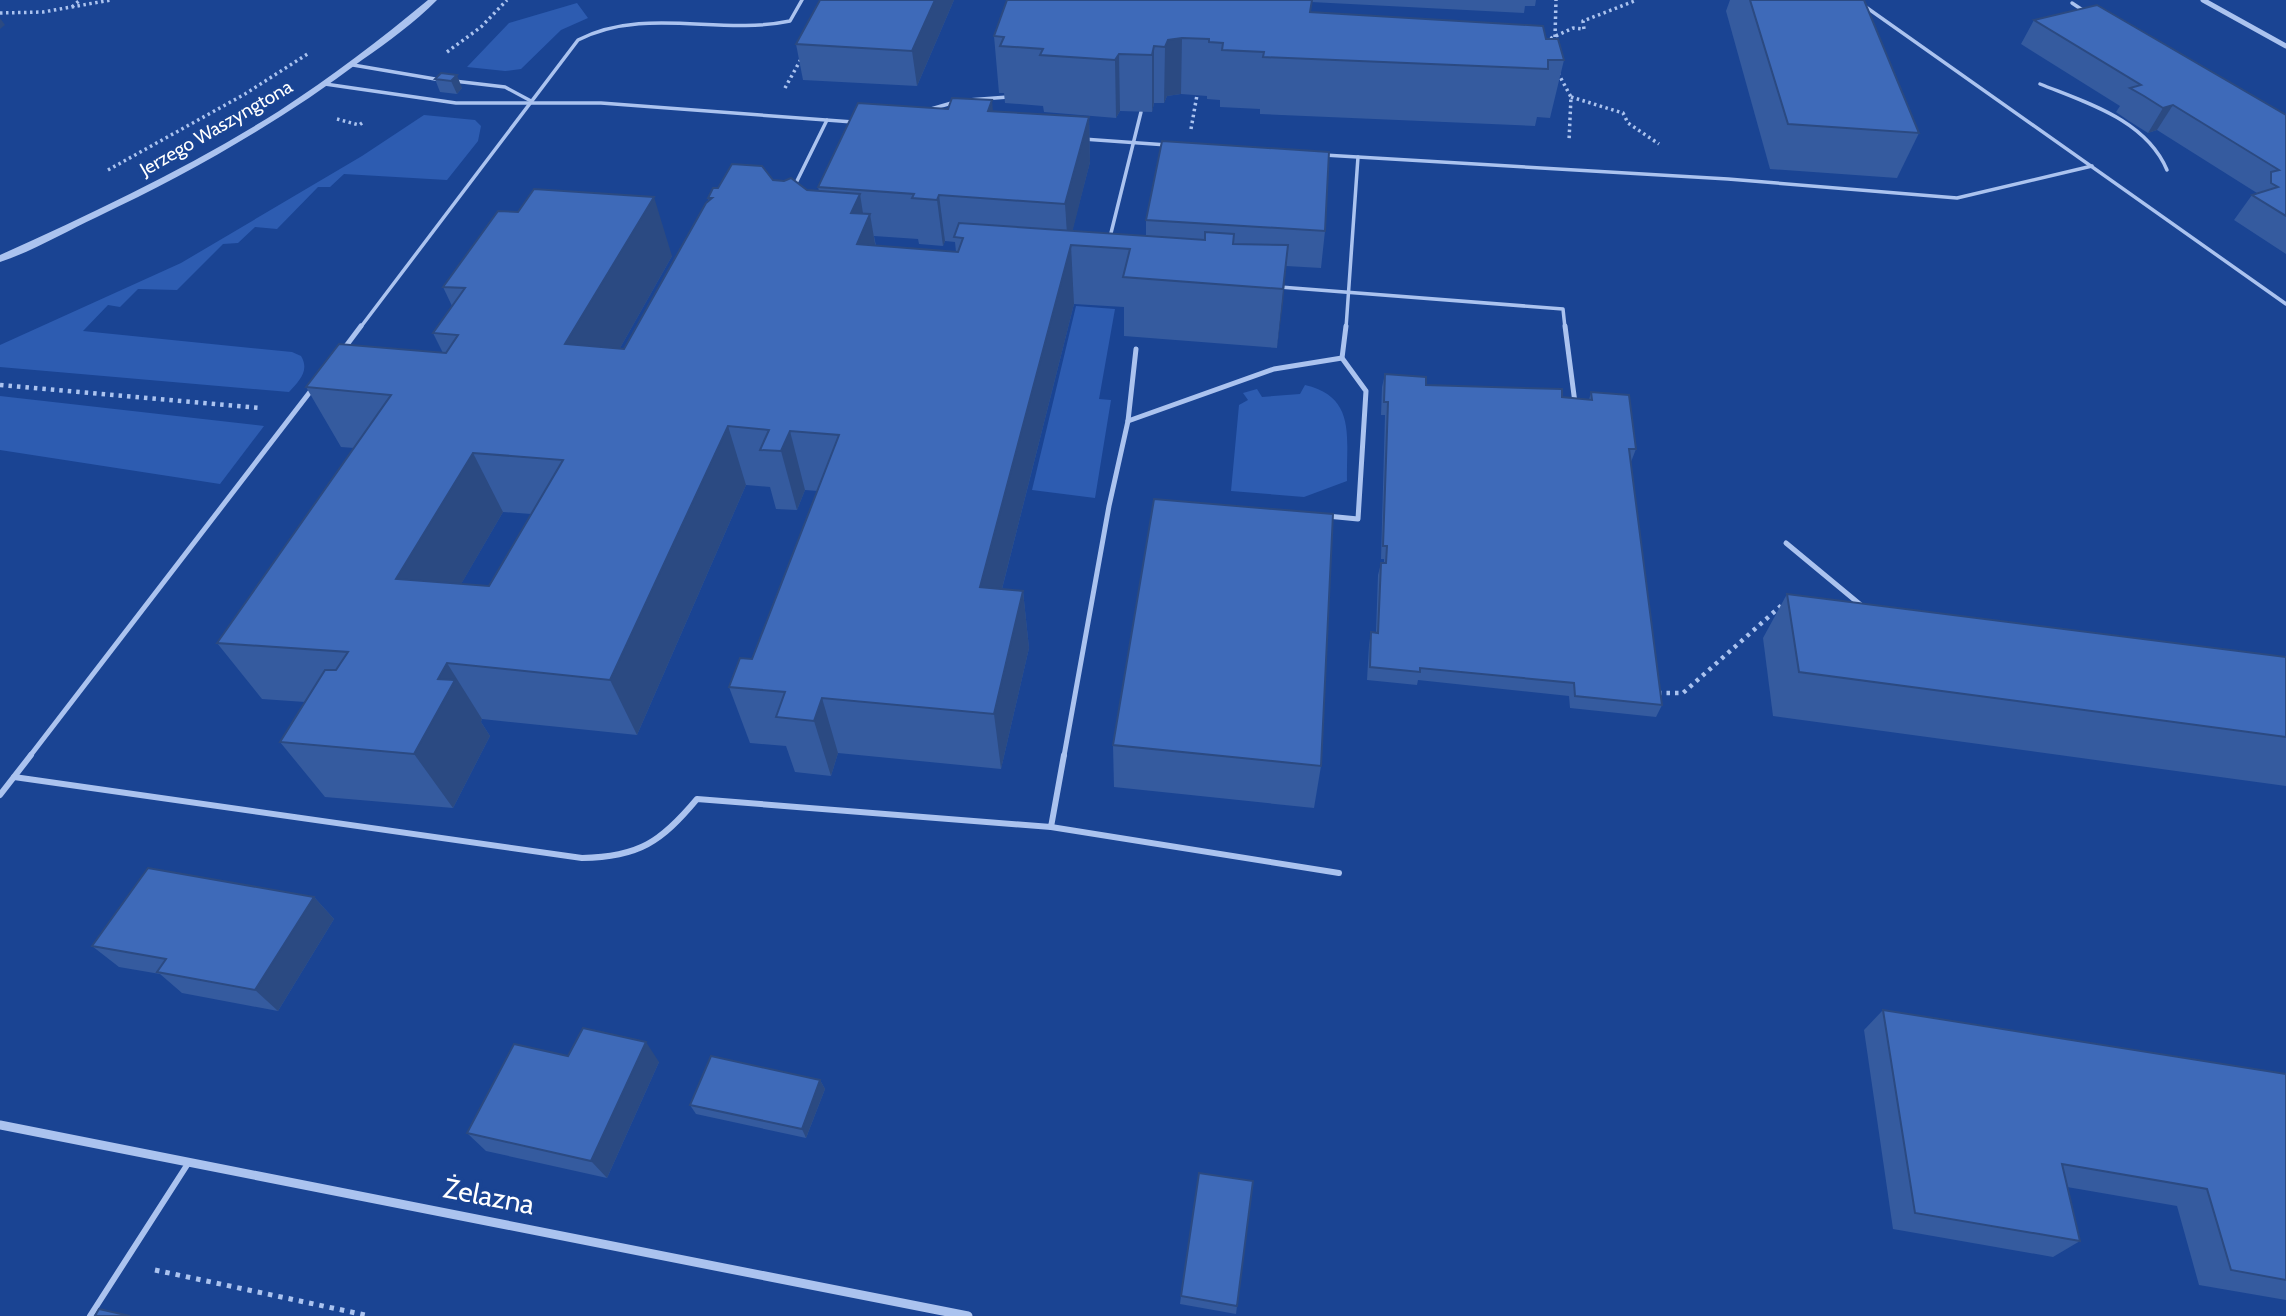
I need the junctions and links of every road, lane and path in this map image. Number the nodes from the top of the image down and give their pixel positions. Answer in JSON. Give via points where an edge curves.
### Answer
{"nodes":[{"id":1,"x":80,"y":0,"type":"edge"},
{"id":2,"x":111,"y":0,"type":"edge"},
{"id":3,"x":433,"y":0,"type":"edge"},
{"id":4,"x":507,"y":0,"type":"edge"},
{"id":5,"x":803,"y":0,"type":"edge"},
{"id":6,"x":1556,"y":0,"type":"edge"},
{"id":7,"x":1637,"y":0,"type":"edge"},
{"id":8,"x":1856,"y":0,"type":"edge"},
{"id":9,"x":2203,"y":0,"type":"edge"},
{"id":10,"x":2072,"y":3,"type":"dead end"},
{"id":11,"x":71,"y":7,"type":"junction"},
{"id":12,"x":0,"y":13,"type":"edge"},
{"id":13,"x":2094,"y":17,"type":"edge"},
{"id":14,"x":790,"y":21,"type":"junction"},
{"id":15,"x":1555,"y":36,"type":"junction"},
{"id":16,"x":1537,"y":43,"type":"edge"},
{"id":17,"x":2286,"y":46,"type":"edge"},
{"id":18,"x":315,"y":49,"type":"dead end"},
{"id":19,"x":1552,"y":50,"type":"edge"},
{"id":20,"x":439,"y":58,"type":"dead end"},
{"id":21,"x":1554,"y":64,"type":"edge"},
{"id":22,"x":353,"y":65,"type":"junction"},
{"id":23,"x":1548,"y":72,"type":"edge"},
{"id":24,"x":1561,"y":78,"type":"junction"},
{"id":25,"x":326,"y":84,"type":"junction"},
{"id":26,"x":2040,"y":84,"type":"dead end"},
{"id":27,"x":1197,"y":95,"type":"edge"},
{"id":28,"x":1008,"y":97,"type":"edge"},
{"id":29,"x":1570,"y":97,"type":"junction"},
{"id":30,"x":779,"y":98,"type":"dead end"},
{"id":31,"x":531,"y":101,"type":"junction"},
{"id":32,"x":1141,"y":111,"type":"edge"},
{"id":33,"x":919,"y":114,"type":"edge"},
{"id":34,"x":827,"y":120,"type":"junction"},
{"id":35,"x":855,"y":122,"type":"edge"},
{"id":36,"x":1077,"y":139,"type":"edge"},
{"id":37,"x":1133,"y":143,"type":"junction"},
{"id":38,"x":1187,"y":147,"type":"joint"},
{"id":39,"x":1319,"y":155,"type":"edge"},
{"id":40,"x":1358,"y":158,"type":"junction"},
{"id":41,"x":2092,"y":166,"type":"junction"},
{"id":42,"x":2167,"y":170,"type":"dead end"},
{"id":43,"x":1564,"y":171,"type":"junction"},
{"id":44,"x":102,"y":173,"type":"dead end"},
{"id":45,"x":1674,"y":177,"type":"junction"},
{"id":46,"x":793,"y":189,"type":"edge"},
{"id":47,"x":1111,"y":233,"type":"edge"},
{"id":48,"x":0,"y":259,"type":"edge"},
{"id":49,"x":1268,"y":285,"type":"edge"},
{"id":50,"x":1350,"y":293,"type":"junction"},
{"id":51,"x":2286,"y":304,"type":"edge"},
{"id":52,"x":1136,"y":349,"type":"dead end"},
{"id":53,"x":338,"y":357,"type":"edge"},
{"id":54,"x":1342,"y":358,"type":"junction"},
{"id":55,"x":320,"y":379,"type":"edge"},
{"id":56,"x":0,"y":385,"type":"edge"},
{"id":57,"x":1575,"y":403,"type":"edge"},
{"id":58,"x":294,"y":412,"type":"junction"},
{"id":59,"x":1128,"y":421,"type":"junction"},
{"id":60,"x":1318,"y":515,"type":"edge"},
{"id":61,"x":1786,"y":543,"type":"dead end"},
{"id":62,"x":1820,"y":571,"type":"junction"},
{"id":63,"x":1870,"y":614,"type":"edge"},
{"id":64,"x":1653,"y":693,"type":"edge"},
{"id":65,"x":14,"y":777,"type":"junction"},
{"id":66,"x":0,"y":794,"type":"edge"},
{"id":67,"x":1051,"y":827,"type":"junction"},
{"id":68,"x":1339,"y":873,"type":"dead end"},
{"id":69,"x":0,"y":1125,"type":"edge"},
{"id":70,"x":190,"y":1160,"type":"junction"},
{"id":71,"x":125,"y":1264,"type":"junction"},
{"id":72,"x":90,"y":1316,"type":"edge"},
{"id":73,"x":370,"y":1316,"type":"edge"},
{"id":74,"x":968,"y":1316,"type":"edge"}],
"edges":[{"from":1,"to":11,"type":"path"},
{"from":2,"to":11,"type":"path"},
{"from":3,"to":22,"type":"street","name":"Jerzego Waszyngtona"},
{"from":4,"to":20,"type":"path","via":[[481,27]]},
{"from":5,"to":14,"type":"lane"},
{"from":6,"to":15,"type":"path"},
{"from":7,"to":15,"type":"path","via":[[1583,21],[1584,29],[1573,28]]},
{"from":8,"to":41,"type":"lane"},
{"from":9,"to":17,"type":"street"},
{"from":10,"to":13,"type":"lane"},
{"from":11,"to":12,"type":"path"},
{"from":14,"to":30,"type":"path","via":[[808,46]]},
{"from":14,"to":31,"type":"lane","via":[[758,27],[610,24],[578,40]]},
{"from":15,"to":16,"type":"path"},
{"from":15,"to":19,"type":"path"},
{"from":18,"to":44,"type":"path","via":[[245,94]]},
{"from":21,"to":24,"type":"path"},
{"from":22,"to":25,"type":"street","name":"Jerzego Waszyngtona"},
{"from":22,"to":31,"type":"lane","via":[[402,76],[505,87]]},
{"from":23,"to":24,"type":"path"},
{"from":24,"to":29,"type":"path"},
{"from":25,"to":31,"type":"lane","via":[[456,103]]},
{"from":25,"to":48,"type":"street","name":"Jerzego Waszyngtona","via":[[159,183]]},
{"from":26,"to":42,"type":"lane","via":[[2105,112],[2137,132],[2158,149]]},
{"from":27,"to":38,"type":"path"},
{"from":28,"to":33,"type":"lane","via":[[950,103]]},
{"from":29,"to":43,"type":"path","via":[[1572,124]]},
{"from":29,"to":45,"type":"path","via":[[1623,113],[1628,124],[1671,152]]},
{"from":31,"to":34,"type":"lane"},
{"from":31,"to":53,"type":"lane"},
{"from":32,"to":37,"type":"lane"},
{"from":34,"to":35,"type":"lane"},
{"from":34,"to":46,"type":"lane"},
{"from":36,"to":37,"type":"lane"},
{"from":37,"to":38,"type":"lane"},
{"from":37,"to":47,"type":"lane"},
{"from":39,"to":40,"type":"lane"},
{"from":40,"to":43,"type":"lane"},
{"from":40,"to":50,"type":"lane"},
{"from":41,"to":45,"type":"lane","via":[[1957,198]]},
{"from":41,"to":51,"type":"lane"},
{"from":43,"to":45,"type":"lane"},
{"from":49,"to":50,"type":"lane"},
{"from":50,"to":54,"type":"lane"},
{"from":50,"to":57,"type":"lane","via":[[1563,309]]},
{"from":52,"to":59,"type":"lane"},
{"from":54,"to":59,"type":"lane","via":[[1274,369]]},
{"from":54,"to":60,"type":"lane","via":[[1366,391],[1358,519]]},
{"from":55,"to":58,"type":"lane"},
{"from":56,"to":58,"type":"path"},
{"from":58,"to":65,"type":"lane"},
{"from":59,"to":67,"type":"lane"},
{"from":61,"to":62,"type":"lane"},
{"from":62,"to":63,"type":"lane"},
{"from":62,"to":64,"type":"path","via":[[1683,693]]},
{"from":65,"to":66,"type":"lane"},
{"from":65,"to":67,"type":"lane","via":[[582,858],[615,859],[644,849],[676,825],[697,799]]},
{"from":67,"to":68,"type":"lane"},
{"from":69,"to":70,"type":"street","name":"Żelazna"},
{"from":70,"to":71,"type":"lane"},
{"from":70,"to":74,"type":"street","name":"Żelazna"},
{"from":71,"to":72,"type":"lane"},
{"from":71,"to":73,"type":"path"}]}
